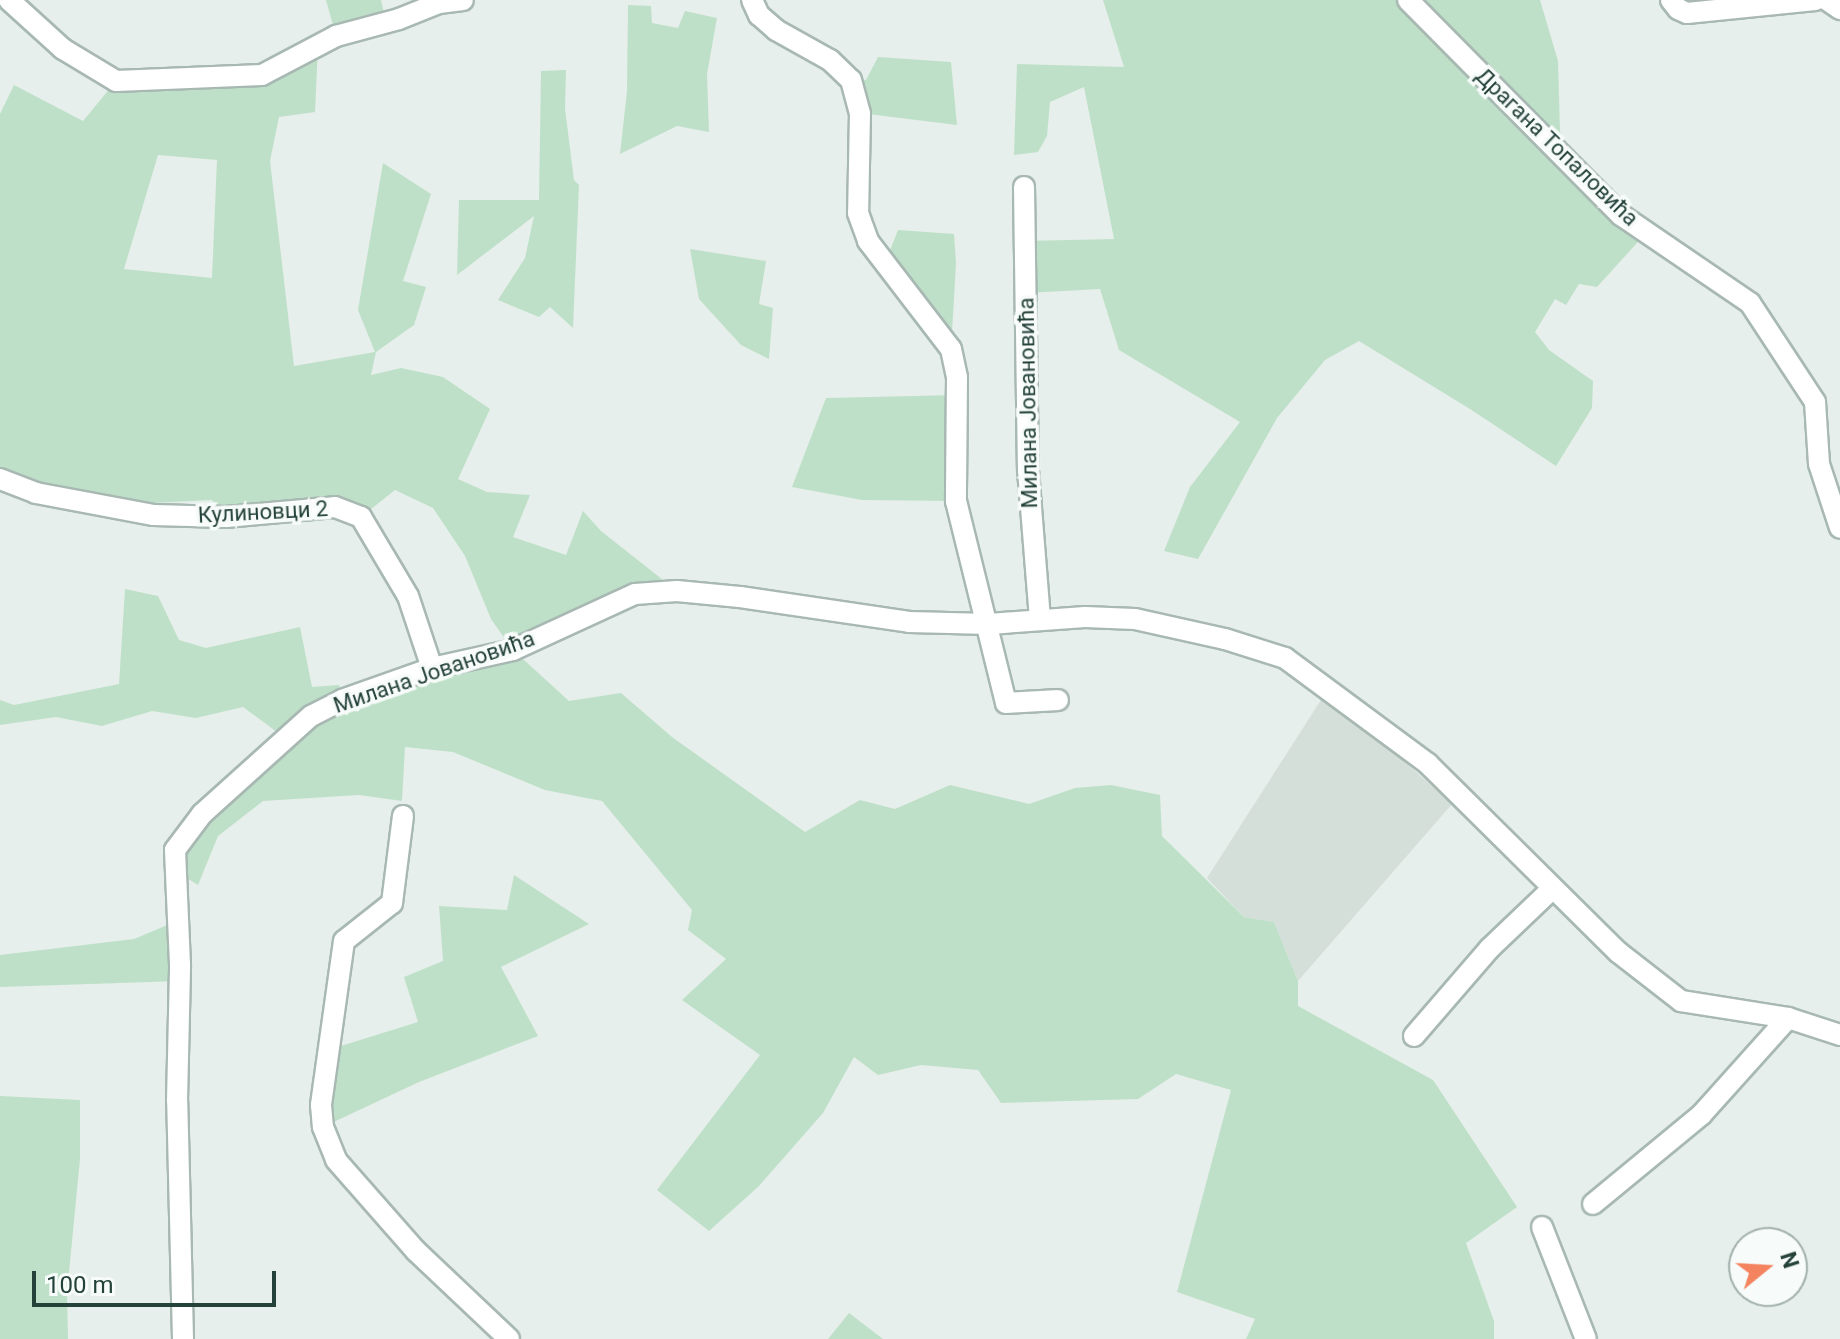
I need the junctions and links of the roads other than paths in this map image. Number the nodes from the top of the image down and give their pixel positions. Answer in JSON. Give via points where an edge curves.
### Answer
{"nodes":[{"id":1,"x":9,"y":0,"type":"edge"},
{"id":2,"x":463,"y":0,"type":"edge"},
{"id":3,"x":752,"y":0,"type":"edge"},
{"id":4,"x":1408,"y":0,"type":"edge"},
{"id":5,"x":1671,"y":0,"type":"edge"},
{"id":6,"x":1815,"y":0,"type":"edge"},
{"id":7,"x":1827,"y":0,"type":"edge"},
{"id":8,"x":1840,"y":9,"type":"edge"},
{"id":9,"x":1024,"y":187,"type":"dead end"},
{"id":10,"x":0,"y":479,"type":"edge"},
{"id":11,"x":1840,"y":528,"type":"edge"},
{"id":12,"x":1040,"y":618,"type":"junction"},
{"id":13,"x":989,"y":624,"type":"junction"},
{"id":14,"x":432,"y":668,"type":"junction"},
{"id":15,"x":1058,"y":700,"type":"dead end"},
{"id":16,"x":403,"y":816,"type":"dead end"},
{"id":17,"x":1553,"y":888,"type":"junction"},
{"id":18,"x":1788,"y":1018,"type":"junction"},
{"id":19,"x":1840,"y":1035,"type":"edge"},
{"id":20,"x":1414,"y":1036,"type":"dead end"},
{"id":21,"x":1593,"y":1204,"type":"dead end"},
{"id":22,"x":1542,"y":1227,"type":"dead end"},
{"id":23,"x":183,"y":1339,"type":"edge"},
{"id":24,"x":509,"y":1339,"type":"edge"},
{"id":25,"x":1586,"y":1339,"type":"edge"}],
"edges":[{"from":1,"to":2,"type":"street","via":[[63,49],[116,81],[262,75],[336,36]]},
{"from":3,"to":13,"type":"street","via":[[776,30],[830,60],[851,80],[860,113],[858,213],[868,241],[951,349],[957,377],[956,501]]},
{"from":4,"to":11,"type":"street","name":"Драгана Топаловића","via":[[1621,215],[1750,303],[1815,402],[1819,464]]},
{"from":5,"to":6,"type":"street","via":[[1687,13]]},
{"from":7,"to":8,"type":"street"},
{"from":9,"to":12,"type":"street","name":"Милана Јовановића","via":[[1028,470]]},
{"from":10,"to":14,"type":"street","name":"Кулиновци 2","via":[[36,493],[154,515],[226,517],[335,507],[361,517],[408,596]]},
{"from":12,"to":13,"type":"street","name":"Милана Јовановића"},
{"from":12,"to":17,"type":"street","name":"Милана Јовановића","via":[[1135,619],[1285,658],[1428,764]]},
{"from":13,"to":14,"type":"street","name":"Милана Јовановића","via":[[909,622],[677,591],[635,594],[513,650]]},
{"from":13,"to":15,"type":"street","via":[[1006,703]]},
{"from":14,"to":23,"type":"street","name":"Милана Јовановића","via":[[311,716],[202,814],[175,850]]},
{"from":16,"to":24,"type":"street","via":[[392,903],[344,941],[321,1105],[323,1127],[336,1160],[363,1191],[416,1251]]},
{"from":17,"to":18,"type":"street","name":"Милана Јовановића","via":[[1618,952],[1681,1001]]},
{"from":17,"to":20,"type":"street","via":[[1489,949]]},
{"from":18,"to":19,"type":"street","name":"Милана Јовановића"},
{"from":18,"to":21,"type":"street","via":[[1702,1114]]},
{"from":22,"to":25,"type":"street"}]}
